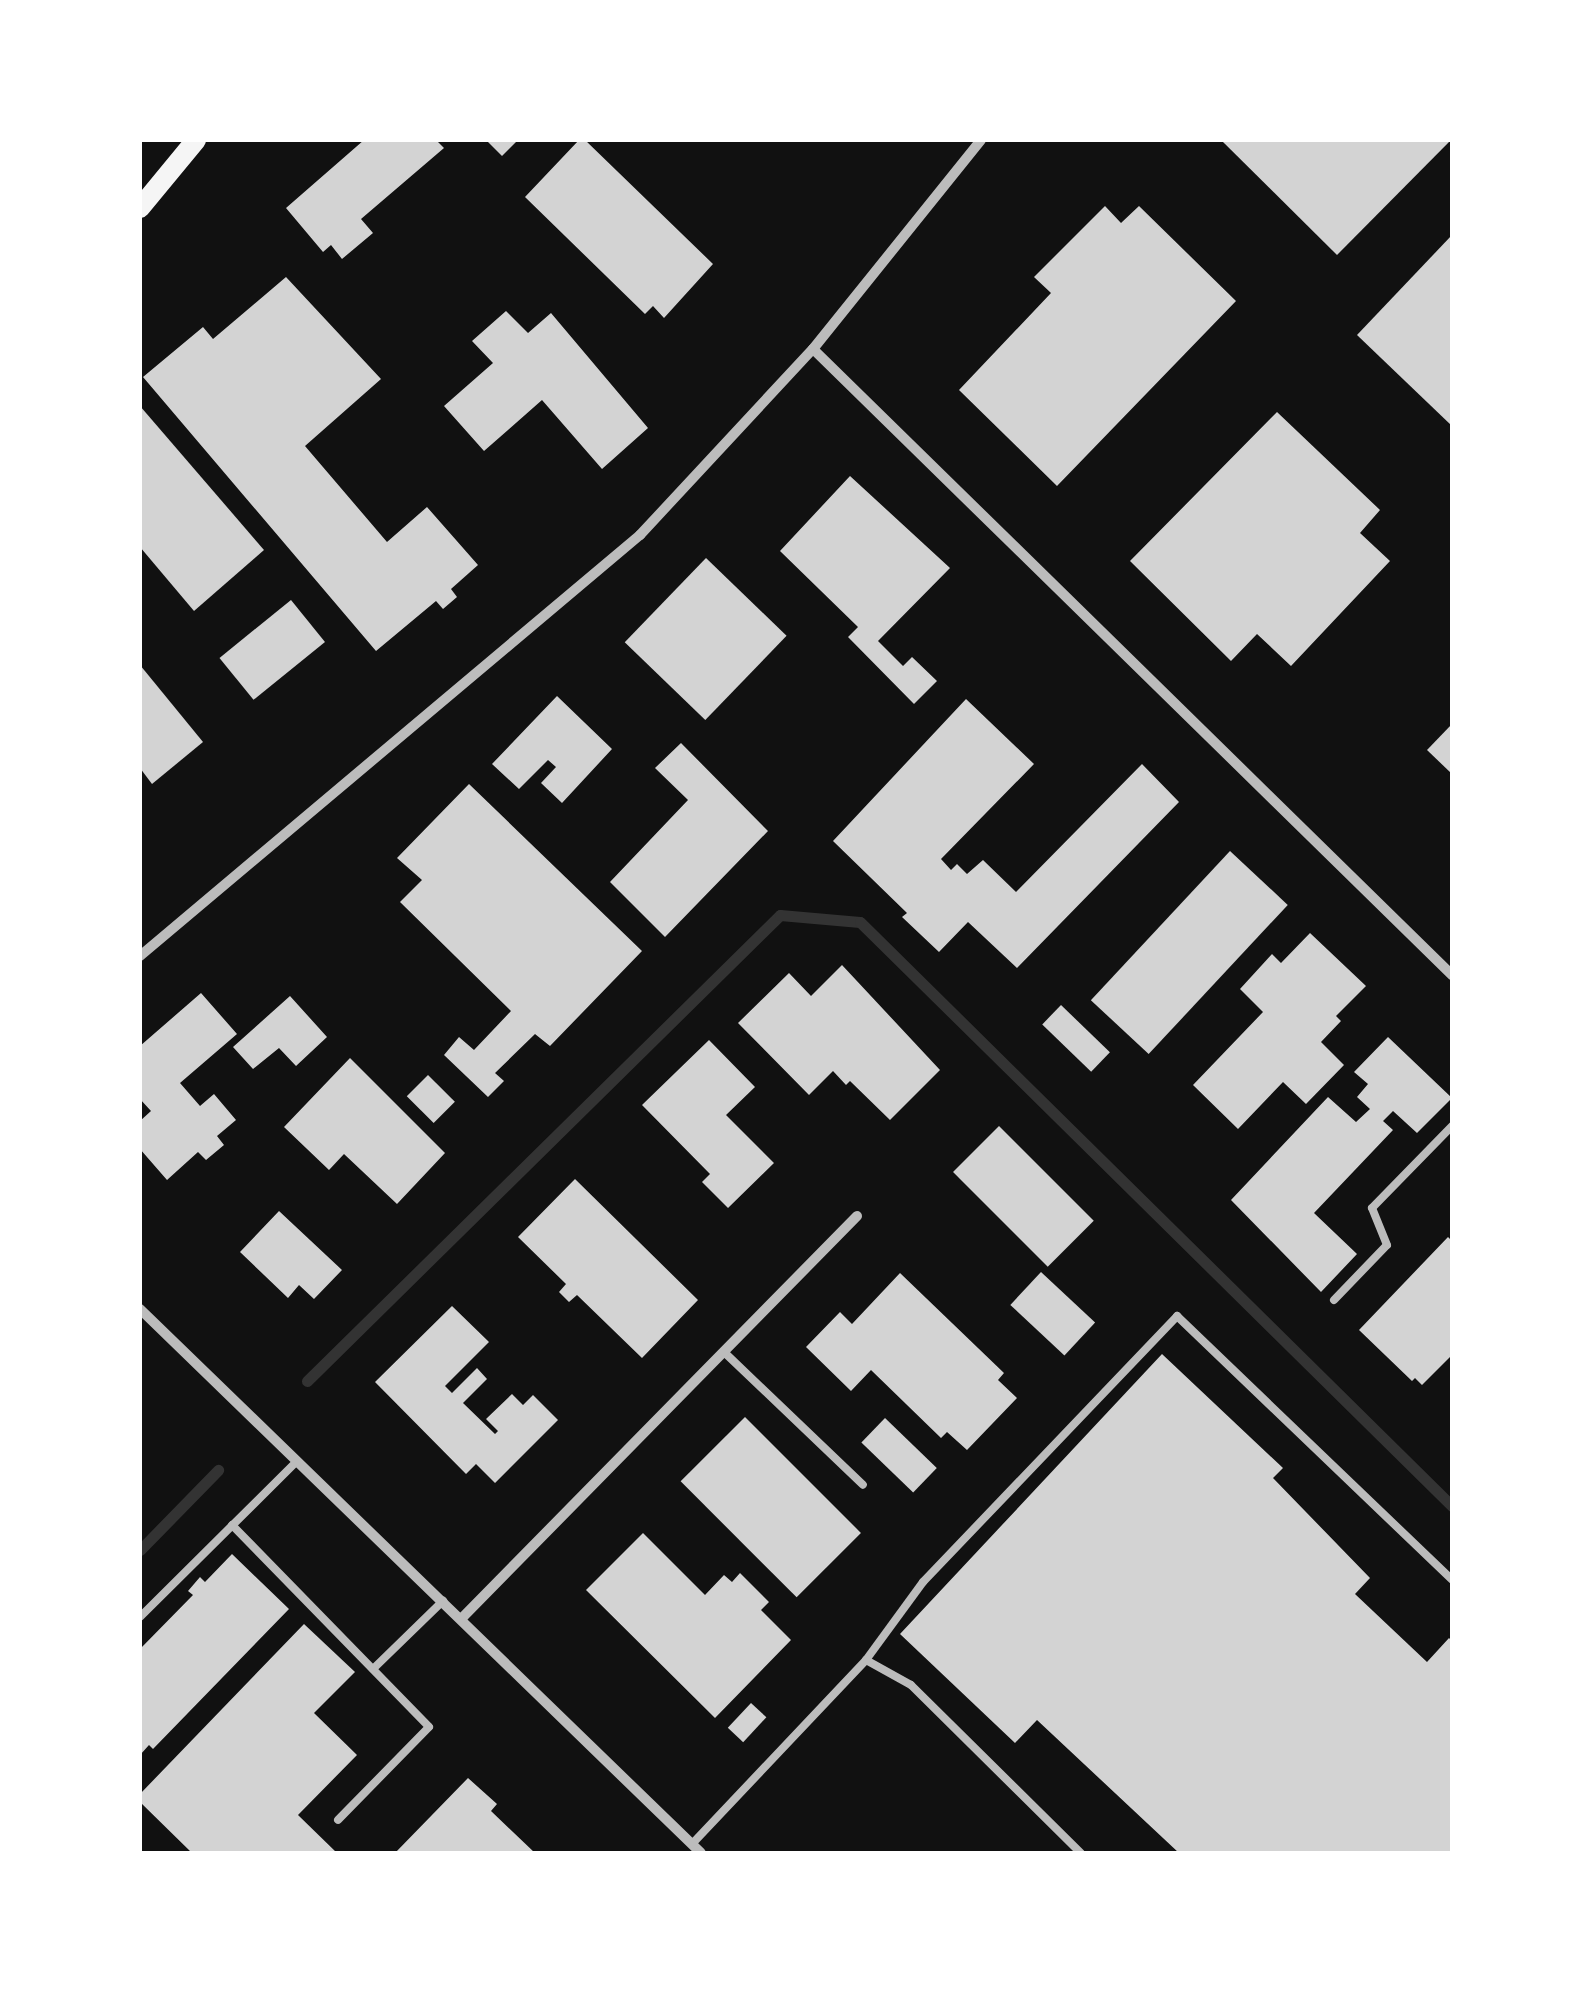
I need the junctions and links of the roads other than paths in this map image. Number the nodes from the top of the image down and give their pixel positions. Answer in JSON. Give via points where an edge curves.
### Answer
{"nodes":[{"id":1,"x":196,"y":140,"type":"edge"},
{"id":2,"x":981,"y":140,"type":"edge"},
{"id":3,"x":140,"y":208,"type":"edge"},
{"id":4,"x":814,"y":349,"type":"junction"},
{"id":5,"x":140,"y":956,"type":"edge"},
{"id":6,"x":1452,"y":975,"type":"edge"},
{"id":7,"x":1452,"y":1126,"type":"edge"},
{"id":8,"x":857,"y":1216,"type":"dead end"},
{"id":9,"x":1334,"y":1300,"type":"dead end"},
{"id":10,"x":140,"y":1309,"type":"edge"},
{"id":11,"x":724,"y":1352,"type":"junction"},
{"id":12,"x":297,"y":1461,"type":"junction"},
{"id":13,"x":863,"y":1484,"type":"dead end"},
{"id":14,"x":232,"y":1525,"type":"junction"},
{"id":15,"x":1452,"y":1580,"type":"edge"},
{"id":16,"x":442,"y":1601,"type":"junction"},
{"id":17,"x":140,"y":1617,"type":"edge"},
{"id":18,"x":462,"y":1619,"type":"junction"},
{"id":19,"x":866,"y":1660,"type":"junction"},
{"id":20,"x":373,"y":1670,"type":"junction"},
{"id":21,"x":338,"y":1820,"type":"dead end"},
{"id":22,"x":692,"y":1844,"type":"junction"},
{"id":23,"x":701,"y":1853,"type":"edge"},
{"id":24,"x":1081,"y":1853,"type":"edge"}],
"edges":[{"from":1,"to":3,"type":"main road"},
{"from":2,"to":4,"type":"street"},
{"from":4,"to":5,"type":"street","via":[[640,535]]},
{"from":4,"to":6,"type":"street"},
{"from":7,"to":9,"type":"lane","via":[[1372,1208],[1388,1245]]},
{"from":8,"to":11,"type":"street"},
{"from":10,"to":12,"type":"street"},
{"from":11,"to":13,"type":"lane"},
{"from":11,"to":18,"type":"street"},
{"from":12,"to":14,"type":"lane"},
{"from":12,"to":16,"type":"street"},
{"from":14,"to":17,"type":"lane"},
{"from":14,"to":20,"type":"lane"},
{"from":15,"to":19,"type":"lane","via":[[1177,1316],[923,1582]]},
{"from":16,"to":18,"type":"street"},
{"from":16,"to":20,"type":"lane"},
{"from":18,"to":22,"type":"street"},
{"from":19,"to":22,"type":"lane"},
{"from":19,"to":24,"type":"lane","via":[[911,1685]]},
{"from":20,"to":21,"type":"lane","via":[[429,1726]]},
{"from":22,"to":23,"type":"street"}]}
